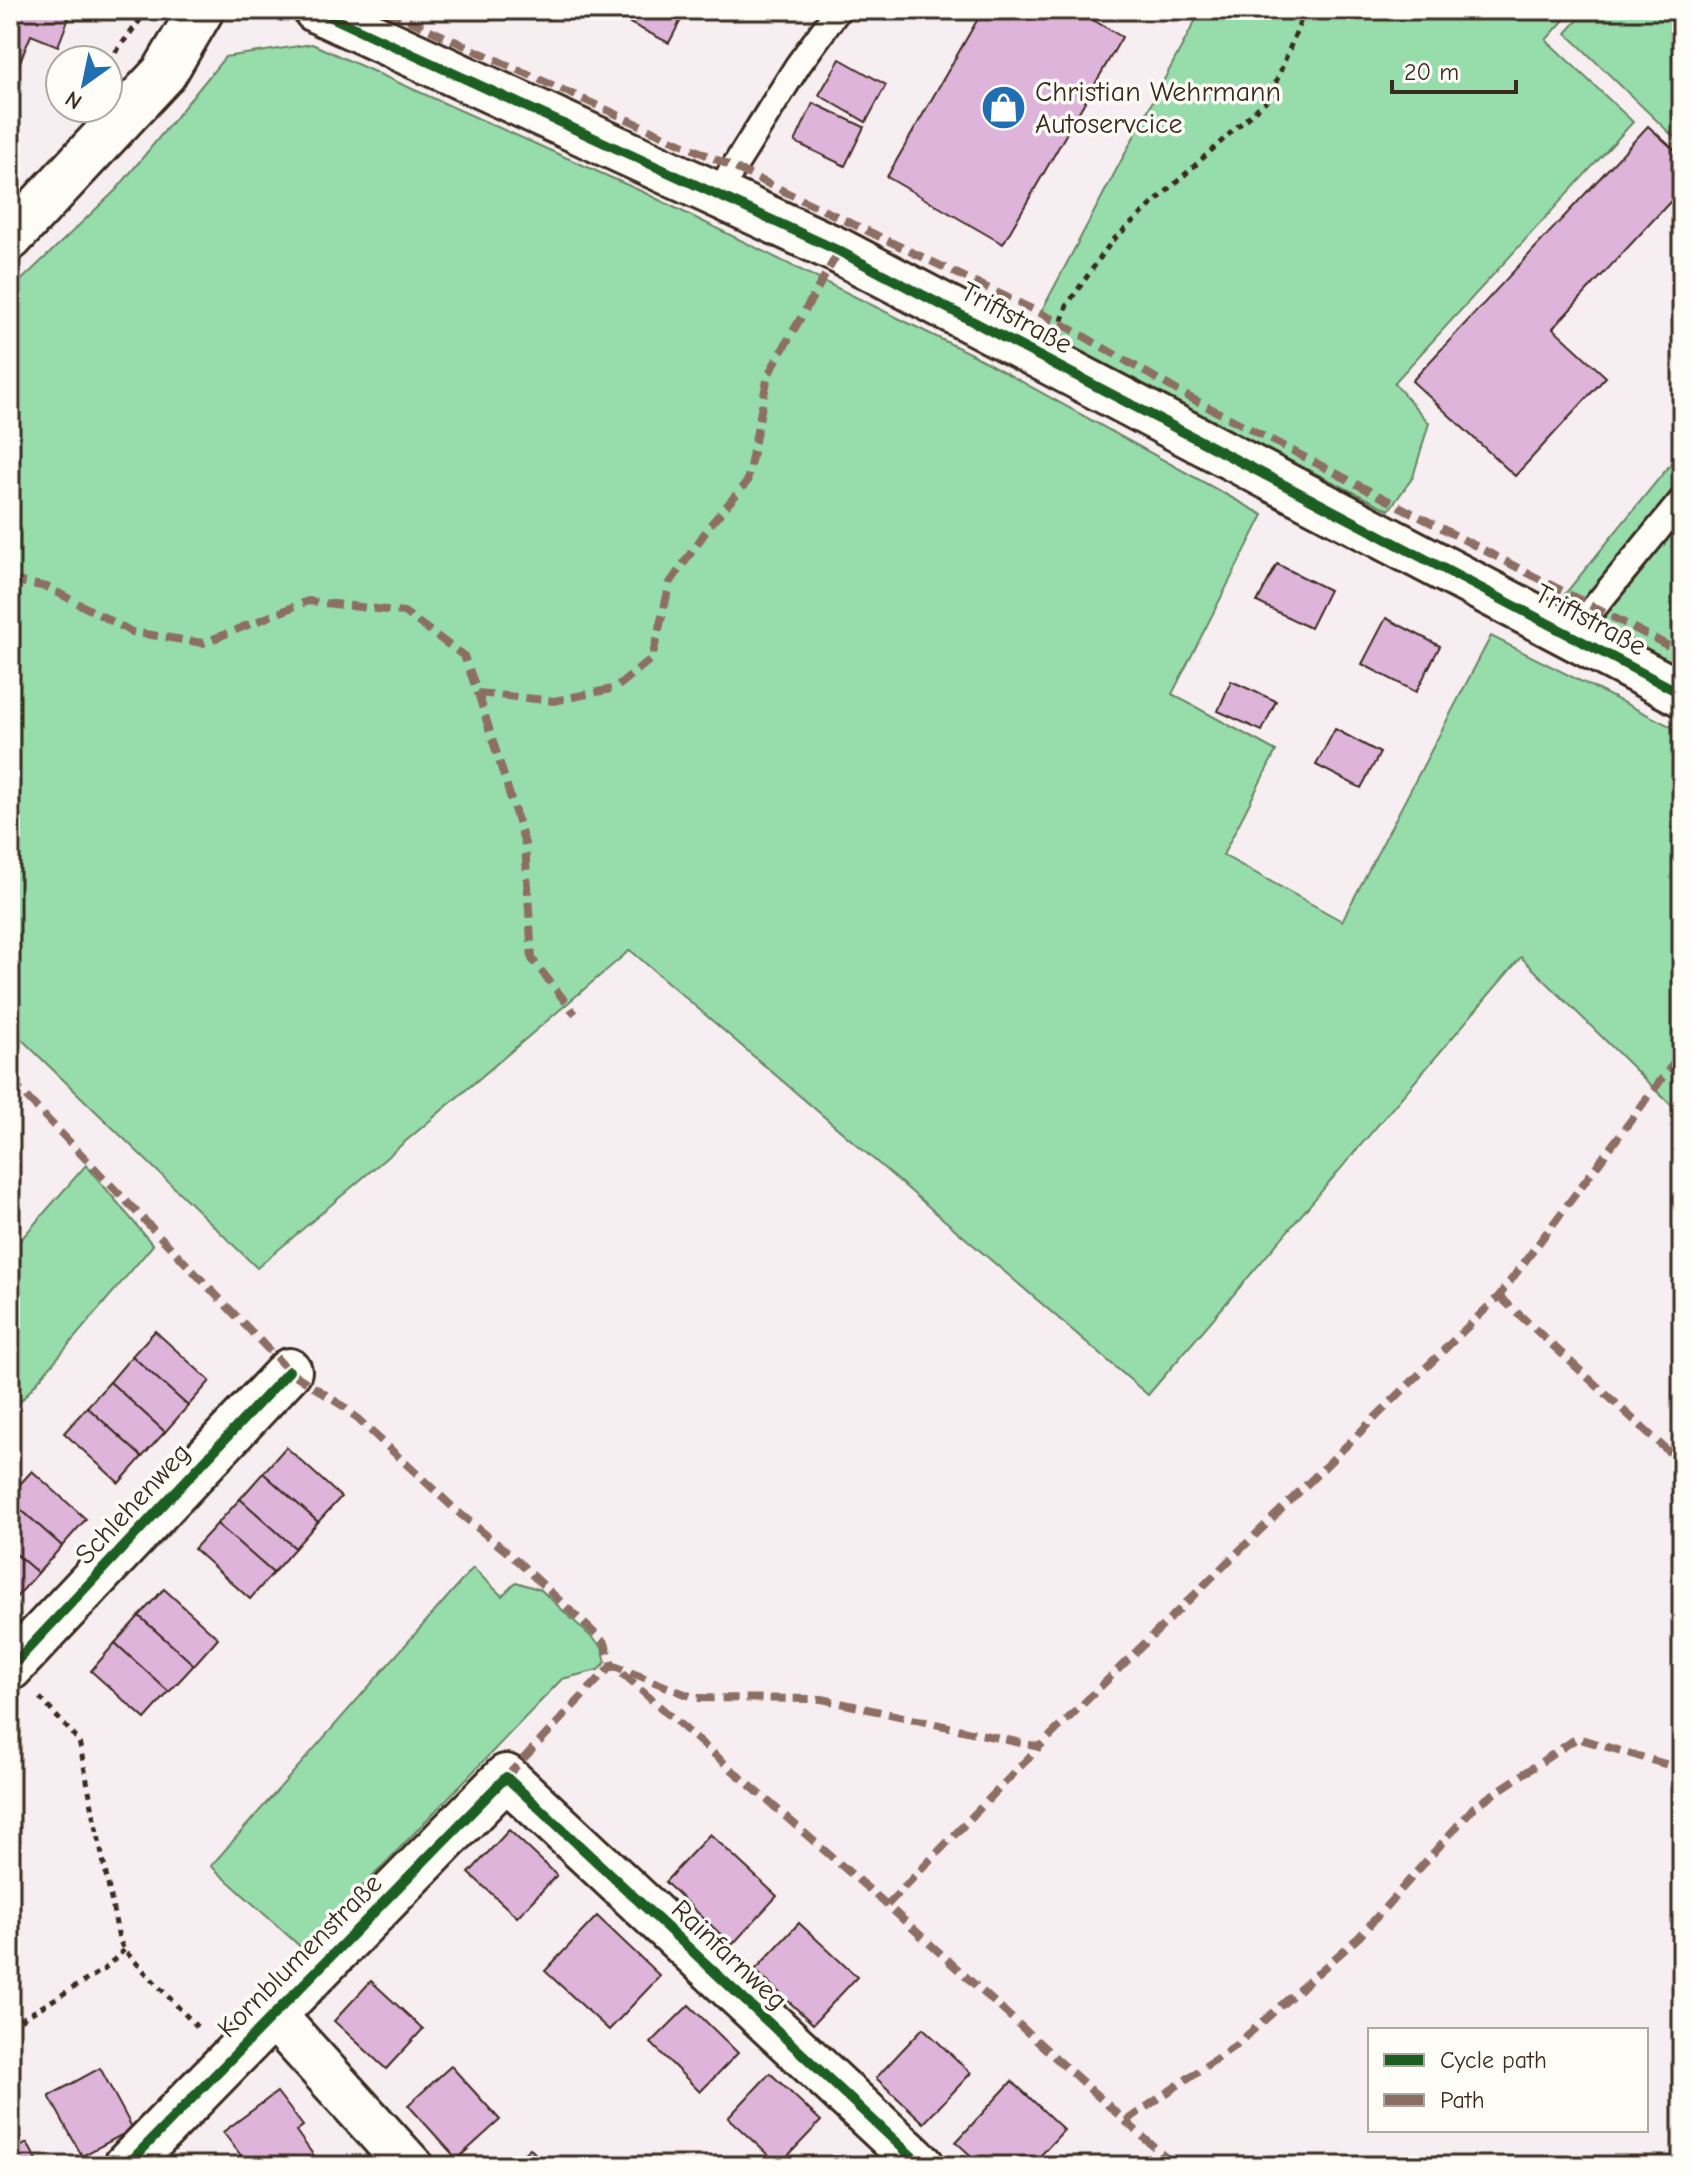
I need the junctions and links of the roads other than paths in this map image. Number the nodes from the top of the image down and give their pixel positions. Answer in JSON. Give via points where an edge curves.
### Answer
{"nodes":[{"id":1,"x":201,"y":10,"type":"edge"},
{"id":2,"x":316,"y":10,"type":"edge"},
{"id":3,"x":838,"y":10,"type":"edge"},
{"id":4,"x":717,"y":194,"type":"junction"},
{"id":5,"x":10,"y":238,"type":"edge"},
{"id":6,"x":1682,"y":500,"type":"edge"},
{"id":7,"x":1571,"y":636,"type":"junction"},
{"id":8,"x":1682,"y":694,"type":"edge"},
{"id":9,"x":289,"y":1371,"type":"dead end"},
{"id":10,"x":11,"y":1667,"type":"edge"},
{"id":11,"x":506,"y":1777,"type":"joint"},
{"id":12,"x":273,"y":2015,"type":"junction"},
{"id":13,"x":126,"y":2166,"type":"edge"},
{"id":14,"x":410,"y":2166,"type":"edge"},
{"id":15,"x":922,"y":2166,"type":"edge"}],
"edges":[{"from":1,"to":5,"type":"street","via":[[164,73]]},
{"from":2,"to":4,"type":"street","name":"Triftstraße"},
{"from":3,"to":4,"type":"lane"},
{"from":4,"to":7,"type":"street","name":"Triftstraße","via":[[839,251]]},
{"from":6,"to":7,"type":"lane"},
{"from":7,"to":8,"type":"street","name":"Triftstraße"},
{"from":9,"to":10,"type":"street","name":"Schlehenweg"},
{"from":11,"to":12,"type":"street","name":"Kornblumenstraße"},
{"from":11,"to":15,"type":"street","name":"Rainfarnweg"},
{"from":12,"to":13,"type":"street","name":"Kornblumenstraße"},
{"from":12,"to":14,"type":"street"}]}
